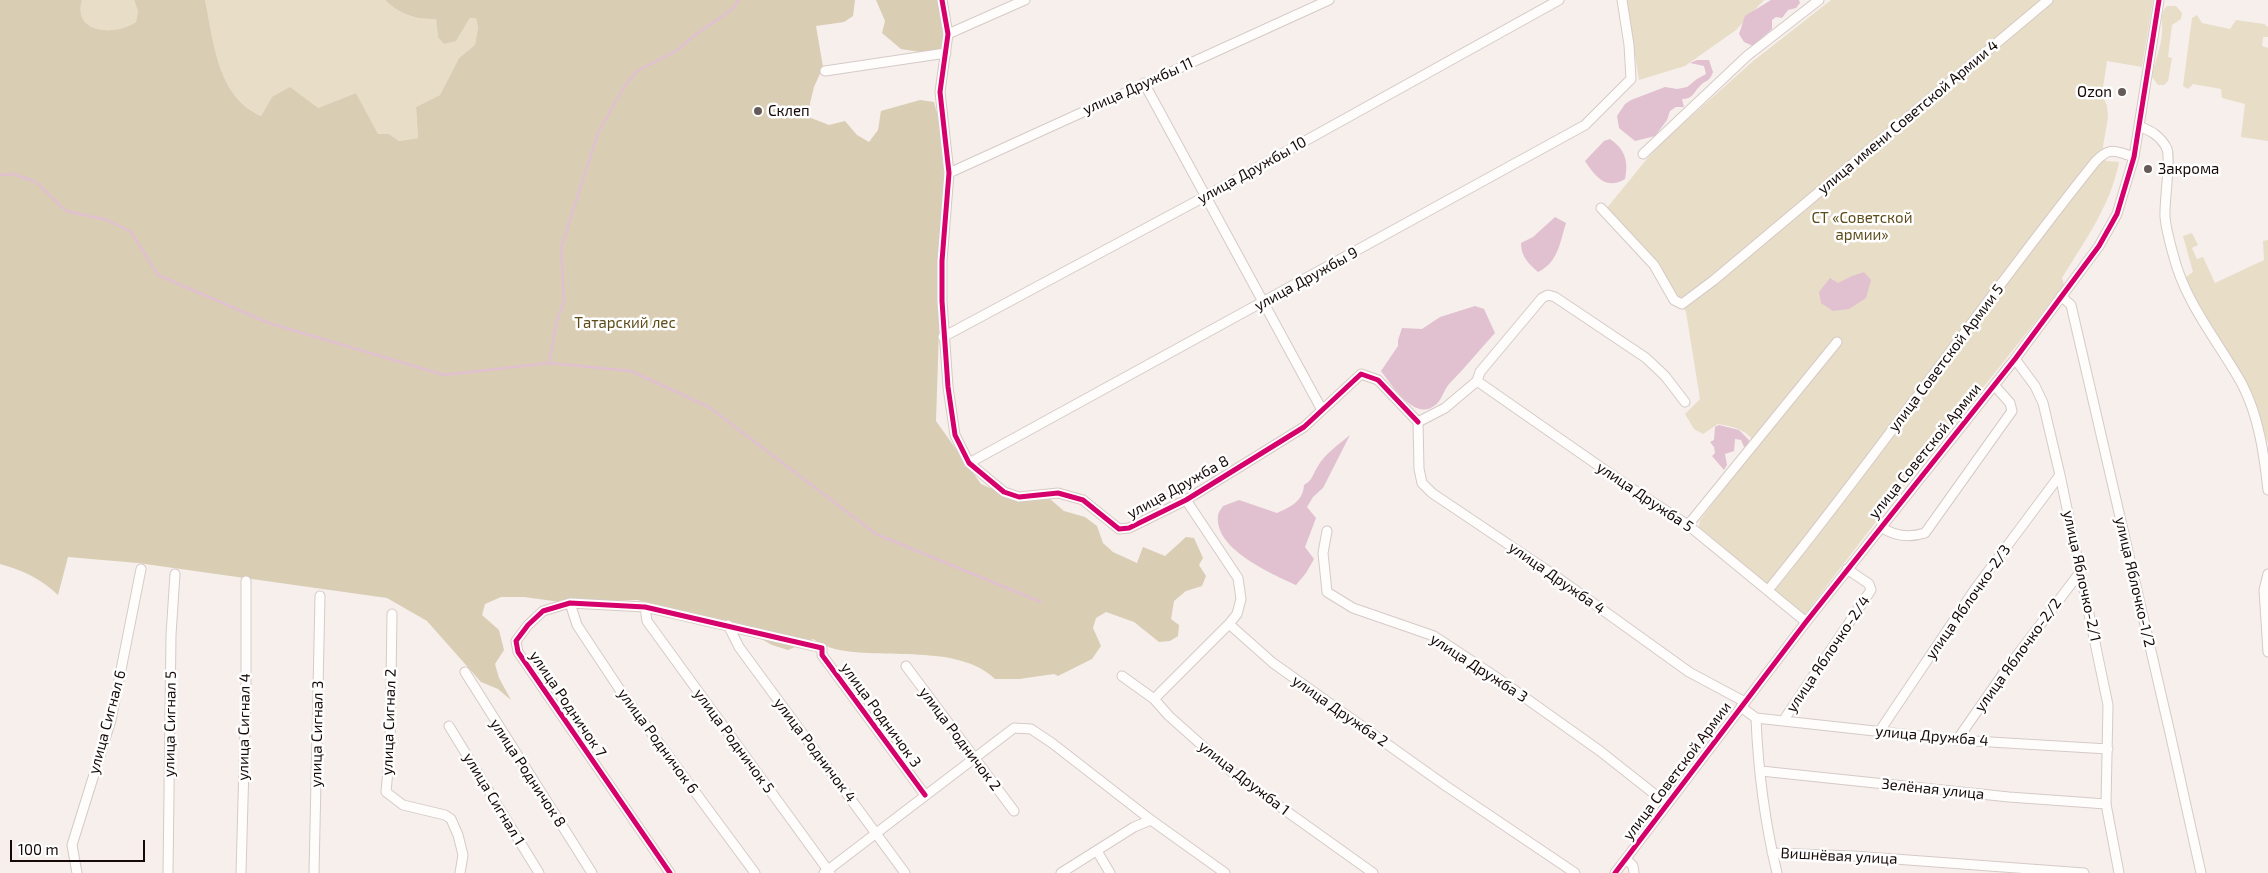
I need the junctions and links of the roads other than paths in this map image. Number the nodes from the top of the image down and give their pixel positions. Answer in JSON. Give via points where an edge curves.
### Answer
{"nodes":[{"id":1,"x":942,"y":0,"type":"edge"},
{"id":2,"x":1025,"y":0,"type":"edge"},
{"id":3,"x":1329,"y":0,"type":"edge"},
{"id":4,"x":1559,"y":0,"type":"edge"},
{"id":5,"x":1622,"y":0,"type":"edge"},
{"id":6,"x":1819,"y":0,"type":"edge"},
{"id":7,"x":2048,"y":0,"type":"edge"},
{"id":8,"x":2158,"y":0,"type":"edge"},
{"id":9,"x":948,"y":34,"type":"junction"},
{"id":10,"x":946,"y":53,"type":"junction"},
{"id":11,"x":825,"y":71,"type":"dead end"},
{"id":12,"x":1144,"y":83,"type":"junction"},
{"id":13,"x":2139,"y":126,"type":"junction"},
{"id":14,"x":1643,"y":154,"type":"dead end"},
{"id":15,"x":2134,"y":158,"type":"junction"},
{"id":16,"x":948,"y":173,"type":"junction"},
{"id":17,"x":1206,"y":196,"type":"junction"},
{"id":18,"x":1602,"y":208,"type":"dead end"},
{"id":19,"x":2061,"y":296,"type":"junction"},
{"id":20,"x":1263,"y":302,"type":"junction"},
{"id":21,"x":943,"y":337,"type":"junction"},
{"id":22,"x":1837,"y":342,"type":"dead end"},
{"id":23,"x":2015,"y":359,"type":"junction"},
{"id":24,"x":1477,"y":381,"type":"junction"},
{"id":25,"x":1994,"y":385,"type":"junction"},
{"id":26,"x":1685,"y":402,"type":"dead end"},
{"id":27,"x":1322,"y":410,"type":"junction"},
{"id":28,"x":1418,"y":422,"type":"junction"},
{"id":29,"x":969,"y":463,"type":"junction"},
{"id":30,"x":2060,"y":475,"type":"junction"},
{"id":31,"x":2268,"y":490,"type":"edge"},
{"id":32,"x":1186,"y":500,"type":"junction"},
{"id":33,"x":1688,"y":524,"type":"junction"},
{"id":34,"x":1881,"y":527,"type":"junction"},
{"id":35,"x":1327,"y":531,"type":"dead end"},
{"id":36,"x":141,"y":569,"type":"dead end"},
{"id":37,"x":1848,"y":569,"type":"junction"},
{"id":38,"x":2081,"y":571,"type":"junction"},
{"id":39,"x":175,"y":574,"type":"dead end"},
{"id":40,"x":2268,"y":574,"type":"edge"},
{"id":41,"x":246,"y":581,"type":"dead end"},
{"id":42,"x":1768,"y":589,"type":"junction"},
{"id":43,"x":320,"y":596,"type":"dead end"},
{"id":44,"x":570,"y":603,"type":"junction"},
{"id":45,"x":645,"y":607,"type":"junction"},
{"id":46,"x":392,"y":614,"type":"dead end"},
{"id":47,"x":1806,"y":622,"type":"junction"},
{"id":48,"x":1229,"y":624,"type":"junction"},
{"id":49,"x":728,"y":625,"type":"junction"},
{"id":50,"x":822,"y":648,"type":"joint"},
{"id":51,"x":2268,"y":652,"type":"edge"},
{"id":52,"x":906,"y":666,"type":"dead end"},
{"id":53,"x":465,"y":672,"type":"dead end"},
{"id":54,"x":1122,"y":676,"type":"dead end"},
{"id":55,"x":1154,"y":699,"type":"junction"},
{"id":56,"x":1743,"y":704,"type":"junction"},
{"id":57,"x":1756,"y":718,"type":"junction"},
{"id":58,"x":1783,"y":721,"type":"junction"},
{"id":59,"x":449,"y":726,"type":"dead end"},
{"id":60,"x":1879,"y":732,"type":"junction"},
{"id":61,"x":1957,"y":740,"type":"junction"},
{"id":62,"x":2108,"y":749,"type":"junction"},
{"id":63,"x":974,"y":758,"type":"junction"},
{"id":64,"x":1761,"y":771,"type":"junction"},
{"id":65,"x":924,"y":795,"type":"junction"},
{"id":66,"x":1667,"y":804,"type":"junction"},
{"id":67,"x":2106,"y":804,"type":"junction"},
{"id":68,"x":1014,"y":811,"type":"dead end"},
{"id":69,"x":1151,"y":820,"type":"junction"},
{"id":70,"x":876,"y":832,"type":"junction"},
{"id":71,"x":1097,"y":851,"type":"junction"},
{"id":72,"x":1772,"y":853,"type":"junction"},
{"id":73,"x":1626,"y":859,"type":"junction"},
{"id":74,"x":828,"y":872,"type":"edge"},
{"id":75,"x":77,"y":873,"type":"edge"},
{"id":76,"x":168,"y":873,"type":"edge"},
{"id":77,"x":241,"y":873,"type":"edge"},
{"id":78,"x":314,"y":873,"type":"edge"},
{"id":79,"x":460,"y":873,"type":"edge"},
{"id":80,"x":539,"y":873,"type":"edge"},
{"id":81,"x":592,"y":873,"type":"edge"},
{"id":82,"x":670,"y":873,"type":"edge"},
{"id":83,"x":755,"y":873,"type":"edge"},
{"id":84,"x":905,"y":873,"type":"edge"},
{"id":85,"x":1061,"y":873,"type":"edge"},
{"id":86,"x":1110,"y":873,"type":"edge"},
{"id":87,"x":1225,"y":873,"type":"edge"},
{"id":88,"x":1373,"y":873,"type":"edge"},
{"id":89,"x":1575,"y":873,"type":"edge"},
{"id":90,"x":1615,"y":873,"type":"edge"},
{"id":91,"x":1634,"y":873,"type":"edge"},
{"id":92,"x":1778,"y":873,"type":"edge"},
{"id":93,"x":2084,"y":873,"type":"edge"},
{"id":94,"x":2119,"y":873,"type":"edge"},
{"id":95,"x":2201,"y":873,"type":"edge"}],
"edges":[{"from":1,"to":9,"type":"street","name":"улица Дружба 8"},
{"from":2,"to":9,"type":"street"},
{"from":3,"to":12,"type":"street","name":"улица Дружбы 11"},
{"from":4,"to":17,"type":"street","name":"улица Дружбы 10"},
{"from":5,"to":20,"type":"street","name":"улица Дружбы 9","via":[[1631,79],[1585,125]]},
{"from":6,"to":14,"type":"street","via":[[1747,56]]},
{"from":7,"to":18,"type":"street","name":"улица имени Советской Армии 4","via":[[1682,304],[1674,300],[1654,265]]},
{"from":8,"to":13,"type":"street","name":"улица Советской Армии"},
{"from":9,"to":10,"type":"street","name":"улица Дружба 8"},
{"from":10,"to":11,"type":"street"},
{"from":10,"to":16,"type":"street","name":"улица Дружба 8","via":[[940,92]]},
{"from":12,"to":16,"type":"street","name":"улица Дружбы 11"},
{"from":12,"to":17,"type":"street"},
{"from":13,"to":15,"type":"street","name":"улица Советской Армии"},
{"from":13,"to":31,"type":"street","via":[[2154,132],[2168,152],[2165,218],[2173,256],[2203,323],[2250,403],[2264,455]]},
{"from":15,"to":19,"type":"street","name":"улица Советской Армии","via":[[2117,214],[2099,246]]},
{"from":15,"to":42,"type":"street","name":"улица Советской Армии 5","via":[[2112,150],[2103,153],[2095,162],[1831,512]]},
{"from":16,"to":21,"type":"street","name":"улица Дружба 8","via":[[942,262]]},
{"from":17,"to":20,"type":"street"},
{"from":17,"to":21,"type":"street","name":"улица Дружбы 10"},
{"from":19,"to":23,"type":"street","name":"улица Советской Армии"},
{"from":19,"to":95,"type":"street","name":"улица Яблочко-1/2","via":[[2071,305]]},
{"from":20,"to":27,"type":"street"},
{"from":20,"to":29,"type":"street","name":"улица Дружбы 9"},
{"from":21,"to":29,"type":"street","name":"улица Дружба 8","via":[[956,435]]},
{"from":22,"to":33,"type":"street"},
{"from":23,"to":25,"type":"street","name":"улица Советской Армии"},
{"from":23,"to":30,"type":"street","name":"улица Яблочко-2/1","via":[[2043,403]]},
{"from":24,"to":26,"type":"street","via":[[1480,372],[1542,298],[1548,295],[1646,358]]},
{"from":24,"to":28,"type":"street","via":[[1445,408]]},
{"from":24,"to":33,"type":"street","name":"улица Дружба 5"},
{"from":25,"to":34,"type":"street","name":"улица Советской Армии"},
{"from":25,"to":34,"type":"street","via":[[2010,403],[2012,411],[1924,533],[1892,535]]},
{"from":27,"to":28,"type":"street","name":"улица Дружба 8","via":[[1361,374],[1378,380]]},
{"from":27,"to":32,"type":"street","name":"улица Дружба 8","via":[[1304,427]]},
{"from":28,"to":56,"type":"street","name":"улица Дружба 4","via":[[1419,469],[1422,483],[1432,493],[1689,672]]},
{"from":29,"to":32,"type":"street","name":"улица Дружба 8","via":[[1004,492],[1019,497],[1058,493],[1084,500],[1120,529],[1129,528]]},
{"from":30,"to":38,"type":"street","name":"улица Яблочко-2/1"},
{"from":30,"to":60,"type":"street","name":"улица Яблочко-2/3","via":[[1975,589]]},
{"from":32,"to":48,"type":"street","via":[[1238,578],[1241,599],[1237,614]]},
{"from":33,"to":42,"type":"street","name":"улица Дружба 5"},
{"from":34,"to":37,"type":"street","name":"улица Советской Армии"},
{"from":35,"to":66,"type":"street","name":"улица Дружба 3","via":[[1323,553],[1327,592],[1353,608],[1434,636],[1600,751]]},
{"from":36,"to":75,"type":"street","name":"улица Сигнал 6","via":[[111,720],[72,845]]},
{"from":37,"to":47,"type":"street","name":"улица Советской Армии"},
{"from":37,"to":58,"type":"street","name":"улица Яблочко-2/4","via":[[1870,584],[1871,590]]},
{"from":38,"to":61,"type":"street","name":"улица Яблочко-2/2"},
{"from":38,"to":62,"type":"street","name":"улица Яблочко-2/1","via":[[2108,705]]},
{"from":39,"to":76,"type":"street","name":"улица Сигнал 5","via":[[171,635]]},
{"from":40,"to":51,"type":"street","via":[[2264,590]]},
{"from":41,"to":77,"type":"street","name":"улица Сигнал 4"},
{"from":42,"to":47,"type":"street","name":"улица Дружба 5"},
{"from":43,"to":78,"type":"street","name":"улица Сигнал 3"},
{"from":44,"to":45,"type":"street","name":"улица Родничок 7"},
{"from":44,"to":82,"type":"street","name":"улица Родничок 7","via":[[543,612],[528,625],[516,641],[518,652]]},
{"from":44,"to":83,"type":"street","name":"улица Родничок 6","via":[[577,626],[622,693]]},
{"from":45,"to":49,"type":"street","name":"улица Родничок 7"},
{"from":45,"to":74,"type":"street","name":"улица Родничок 5","via":[[647,621]]},
{"from":46,"to":79,"type":"street","name":"улица Сигнал 2","via":[[390,748],[386,792],[403,805],[451,819],[463,855]]},
{"from":47,"to":56,"type":"street","name":"улица Советской Армии"},
{"from":48,"to":55,"type":"street"},
{"from":48,"to":89,"type":"street","name":"улица Дружба 2","via":[[1273,663]]},
{"from":49,"to":50,"type":"street","name":"улица Родничок 7"},
{"from":49,"to":70,"type":"street","name":"улица Родничок 4","via":[[739,648]]},
{"from":50,"to":65,"type":"street","name":"улица Родничок 3","via":[[822,655]]},
{"from":52,"to":63,"type":"street","name":"улица Родничок 2"},
{"from":53,"to":81,"type":"street","name":"улица Родничок 8"},
{"from":54,"to":55,"type":"street","name":"улица Дружба 1"},
{"from":55,"to":88,"type":"street","name":"улица Дружба 1","via":[[1233,773]]},
{"from":56,"to":57,"type":"street","name":"улица Дружба 4"},
{"from":56,"to":66,"type":"street","name":"улица Советской Армии"},
{"from":57,"to":58,"type":"street","name":"улица Дружба 4"},
{"from":57,"to":64,"type":"street"},
{"from":58,"to":60,"type":"street","name":"улица Дружба 4"},
{"from":59,"to":80,"type":"street","name":"улица Сигнал 1"},
{"from":60,"to":61,"type":"street","name":"улица Дружба 4"},
{"from":61,"to":62,"type":"street","name":"улица Дружба 4"},
{"from":62,"to":67,"type":"street","name":"улица Яблочко-2/1"},
{"from":63,"to":65,"type":"street"},
{"from":63,"to":68,"type":"street","name":"улица Родничок 2"},
{"from":63,"to":69,"type":"street","via":[[1014,728],[1031,729]]},
{"from":64,"to":67,"type":"street","name":"Зелёная улица"},
{"from":64,"to":72,"type":"street"},
{"from":65,"to":70,"type":"street"},
{"from":66,"to":73,"type":"street","name":"улица Советской Армии"},
{"from":67,"to":94,"type":"street","name":"улица Яблочко-2/1"},
{"from":69,"to":71,"type":"street"},
{"from":69,"to":87,"type":"street"},
{"from":70,"to":74,"type":"street"},
{"from":70,"to":84,"type":"street","name":"улица Родничок 4"},
{"from":71,"to":85,"type":"street"},
{"from":71,"to":86,"type":"street"},
{"from":72,"to":92,"type":"street"},
{"from":72,"to":93,"type":"street","name":"Вишнёвая улица"},
{"from":73,"to":90,"type":"street","name":"улица Советской Армии"},
{"from":73,"to":91,"type":"street","via":[[1633,866]]}]}
